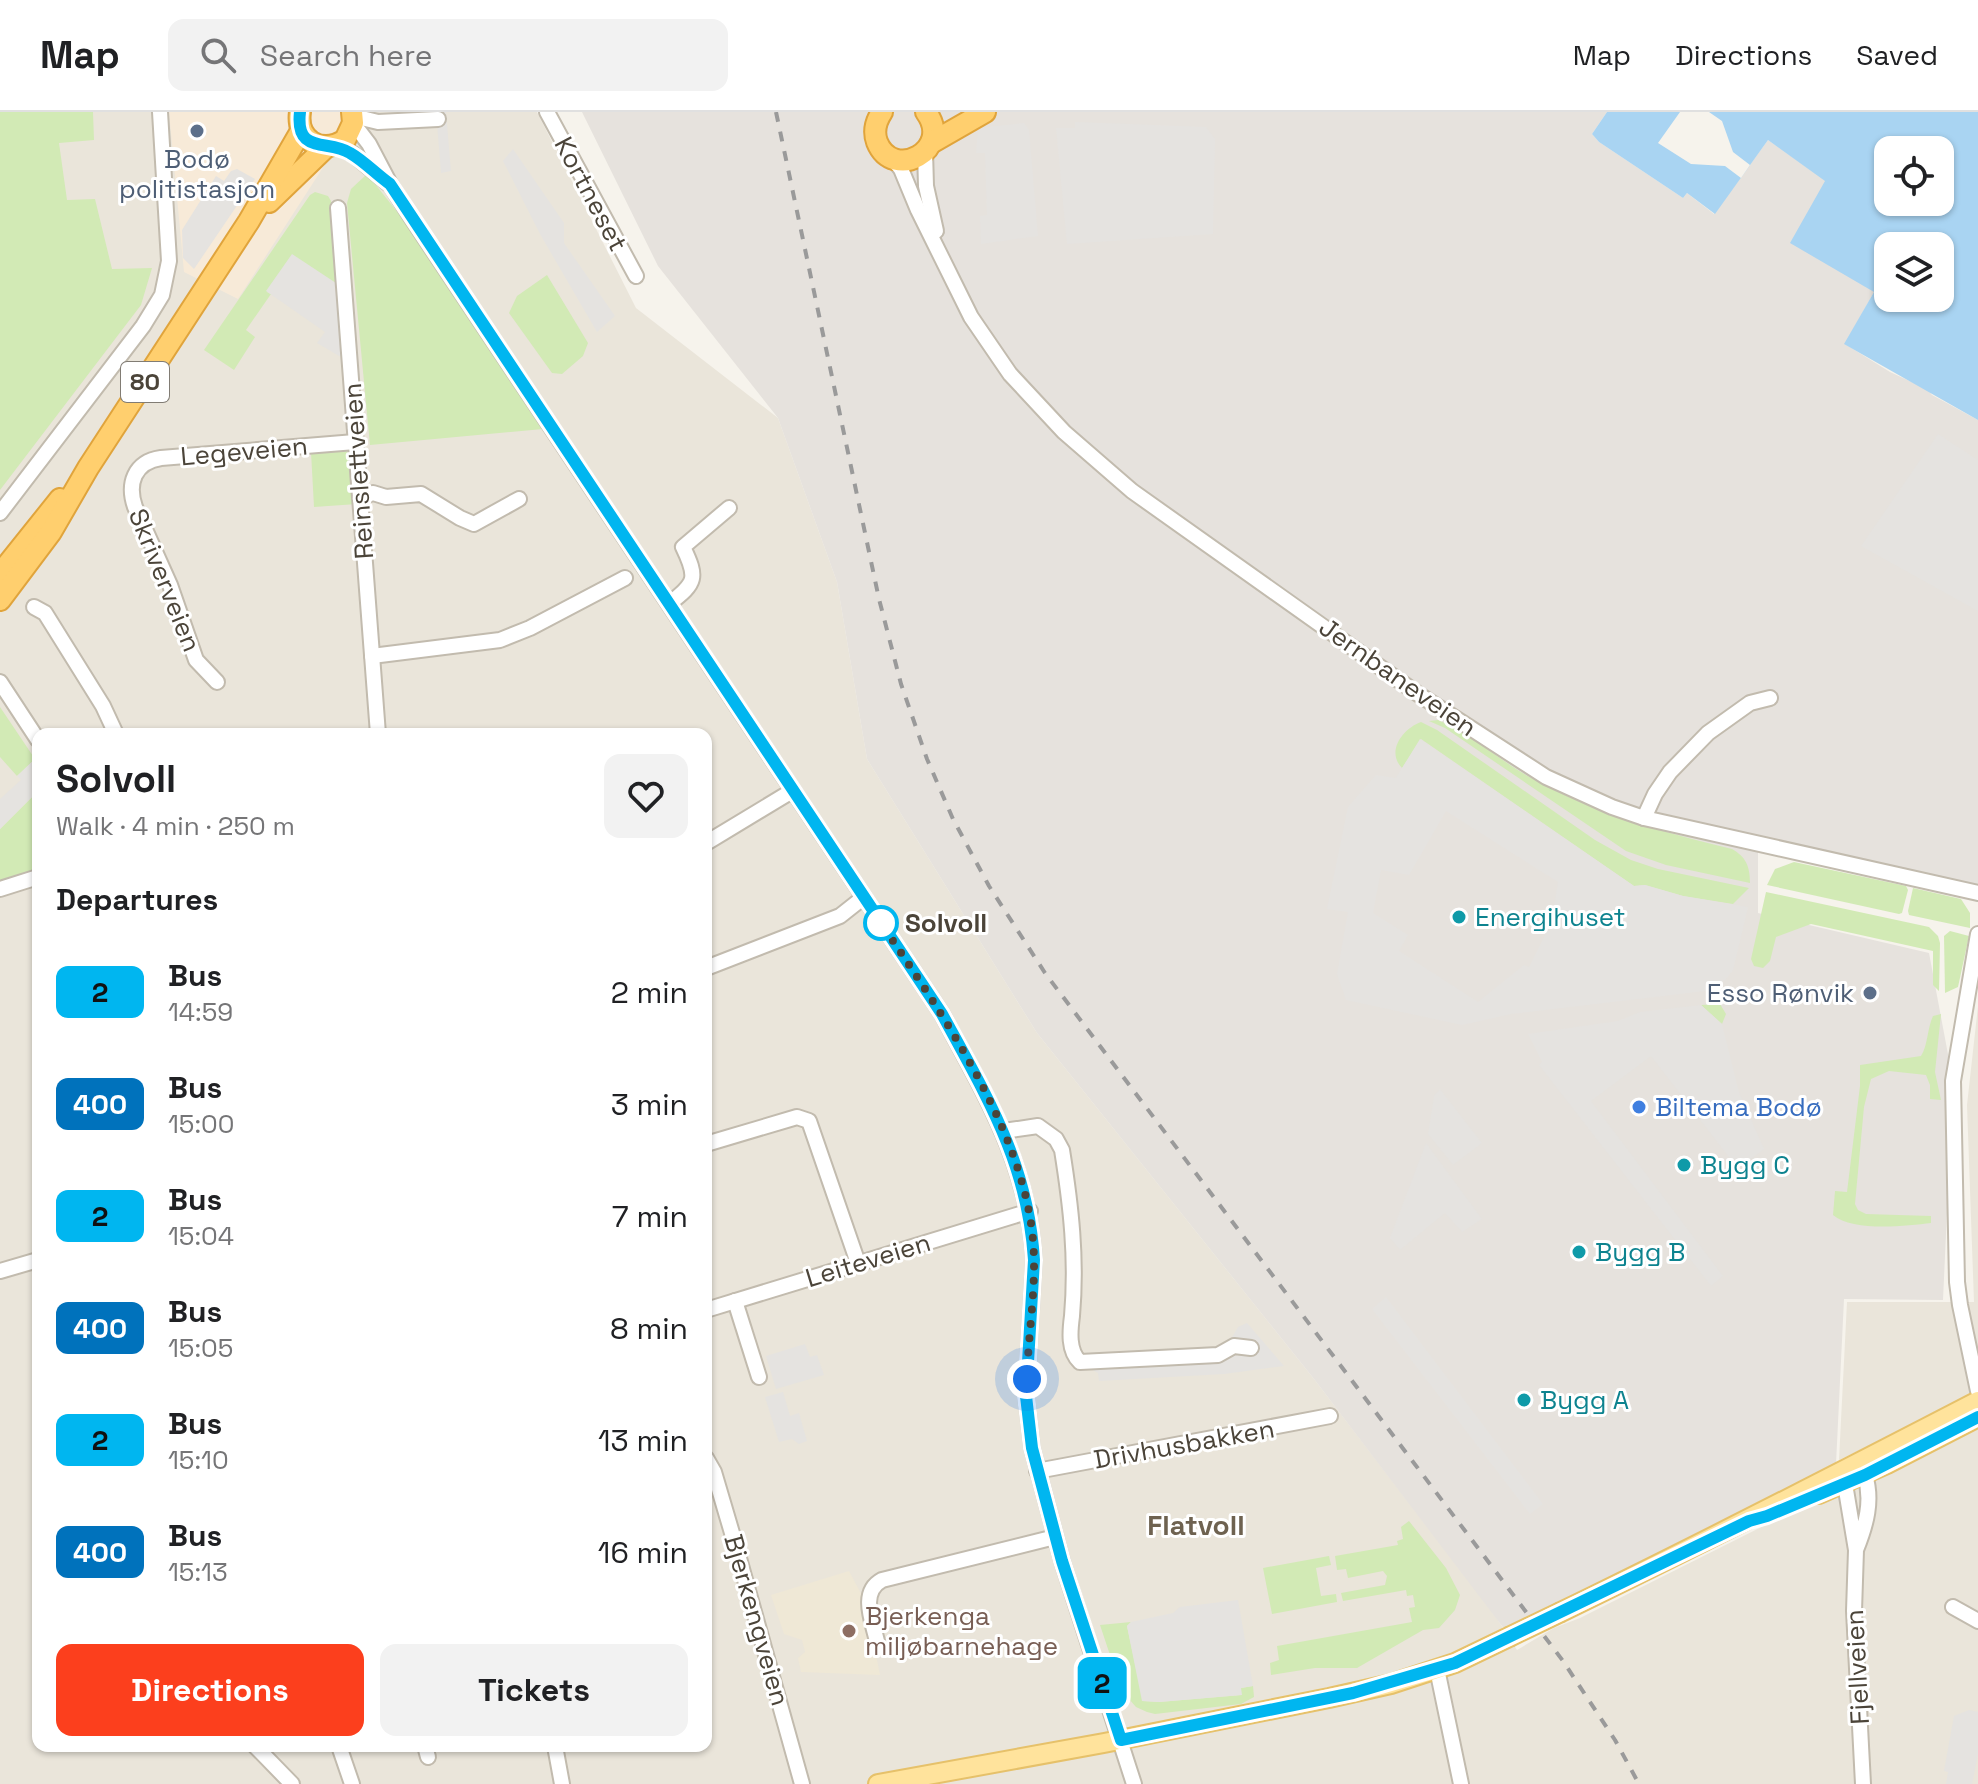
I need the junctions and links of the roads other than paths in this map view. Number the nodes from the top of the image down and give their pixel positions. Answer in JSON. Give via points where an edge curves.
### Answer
{"nodes":[{"id":1,"x":160,"y":112,"type":"edge"},
{"id":2,"x":547,"y":112,"type":"edge"},
{"id":3,"x":926,"y":112,"type":"edge"},
{"id":4,"x":960,"y":112,"type":"edge"},
{"id":5,"x":975,"y":112,"type":"edge"},
{"id":6,"x":985,"y":112,"type":"edge"},
{"id":7,"x":881,"y":113,"type":"edge"},
{"id":8,"x":353,"y":117,"type":"edge"},
{"id":9,"x":438,"y":119,"type":"dead end"},
{"id":10,"x":301,"y":122,"type":"edge"},
{"id":11,"x":331,"y":146,"type":"junction"},
{"id":12,"x":928,"y":147,"type":"junction"},
{"id":13,"x":892,"y":158,"type":"junction"},
{"id":14,"x":390,"y":184,"type":"junction"},
{"id":15,"x":338,"y":208,"type":"dead end"},
{"id":16,"x":249,"y":221,"type":"junction"},
{"id":17,"x":944,"y":258,"type":"junction"},
{"id":18,"x":636,"y":276,"type":"dead end"},
{"id":19,"x":355,"y":442,"type":"junction"},
{"id":20,"x":88,"y":468,"type":"junction"},
{"id":21,"x":137,"y":471,"type":"joint"},
{"id":22,"x":361,"y":497,"type":"junction"},
{"id":23,"x":519,"y":499,"type":"dead end"},
{"id":24,"x":729,"y":508,"type":"dead end"},
{"id":25,"x":0,"y":513,"type":"edge"},
{"id":26,"x":0,"y":574,"type":"edge"},
{"id":27,"x":625,"y":578,"type":"dead end"},
{"id":28,"x":0,"y":600,"type":"edge"},
{"id":29,"x":670,"y":603,"type":"junction"},
{"id":30,"x":34,"y":607,"type":"dead end"},
{"id":31,"x":372,"y":656,"type":"junction"},
{"id":32,"x":217,"y":682,"type":"dead end"},
{"id":33,"x":1,"y":686,"type":"edge"},
{"id":34,"x":1770,"y":698,"type":"dead end"},
{"id":35,"x":113,"y":728,"type":"edge"},
{"id":36,"x":378,"y":728,"type":"edge"},
{"id":37,"x":32,"y":731,"type":"edge"},
{"id":38,"x":792,"y":791,"type":"junction"},
{"id":39,"x":1644,"y":818,"type":"junction"},
{"id":40,"x":712,"y":839,"type":"edge"},
{"id":41,"x":32,"y":879,"type":"edge"},
{"id":42,"x":0,"y":889,"type":"edge"},
{"id":43,"x":1978,"y":893,"type":"edge"},
{"id":44,"x":864,"y":897,"type":"junction"},
{"id":45,"x":1978,"y":934,"type":"edge"},
{"id":46,"x":712,"y":966,"type":"edge"},
{"id":47,"x":1004,"y":1131,"type":"junction"},
{"id":48,"x":712,"y":1142,"type":"edge"},
{"id":49,"x":1030,"y":1211,"type":"junction"},
{"id":50,"x":32,"y":1262,"type":"edge"},
{"id":51,"x":858,"y":1263,"type":"junction"},
{"id":52,"x":0,"y":1271,"type":"edge"},
{"id":53,"x":735,"y":1301,"type":"junction"},
{"id":54,"x":712,"y":1308,"type":"edge"},
{"id":55,"x":1251,"y":1348,"type":"dead end"},
{"id":56,"x":1974,"y":1352,"type":"edge"},
{"id":57,"x":759,"y":1377,"type":"dead end"},
{"id":58,"x":1978,"y":1391,"type":"edge"},
{"id":59,"x":1978,"y":1401,"type":"edge"},
{"id":60,"x":1330,"y":1416,"type":"dead end"},
{"id":61,"x":1978,"y":1417,"type":"edge"},
{"id":62,"x":712,"y":1468,"type":"edge"},
{"id":63,"x":1037,"y":1471,"type":"junction"},
{"id":64,"x":1853,"y":1475,"type":"junction"},
{"id":65,"x":1055,"y":1537,"type":"junction"},
{"id":66,"x":1856,"y":1550,"type":"junction"},
{"id":67,"x":1953,"y":1607,"type":"dead end"},
{"id":68,"x":1978,"y":1621,"type":"edge"},
{"id":69,"x":878,"y":1646,"type":"dead end"},
{"id":70,"x":1437,"y":1669,"type":"junction"},
{"id":71,"x":1121,"y":1740,"type":"junction"},
{"id":72,"x":261,"y":1752,"type":"edge"},
{"id":73,"x":341,"y":1752,"type":"edge"},
{"id":74,"x":556,"y":1752,"type":"edge"},
{"id":75,"x":292,"y":1784,"type":"edge"},
{"id":76,"x":352,"y":1784,"type":"edge"},
{"id":77,"x":562,"y":1784,"type":"edge"},
{"id":78,"x":802,"y":1784,"type":"edge"},
{"id":79,"x":878,"y":1784,"type":"edge"},
{"id":80,"x":1134,"y":1784,"type":"edge"},
{"id":81,"x":1461,"y":1784,"type":"edge"},
{"id":82,"x":1863,"y":1784,"type":"edge"}],
"edges":[{"from":1,"to":25,"type":"street","via":[[169,261],[162,295]]},
{"from":2,"to":18,"type":"street","name":"Kortneset"},
{"from":3,"to":12,"type":"highway","name":"Jernbaneveien","via":[[933,124]]},
{"from":4,"to":5,"type":"highway"},
{"from":6,"to":12,"type":"highway"},
{"from":7,"to":13,"type":"highway","name":"Jernbaneveien","via":[[875,137]]},
{"from":8,"to":9,"type":"street","via":[[378,122]]},
{"from":8,"to":11,"type":"highway","number":"80","via":[[345,140]]},
{"from":8,"to":14,"type":"street"},
{"from":10,"to":11,"type":"highway","number":"80","via":[[311,143]]},
{"from":10,"to":16,"type":"highway","number":"80"},
{"from":11,"to":14,"type":"street","via":[[353,154]]},
{"from":11,"to":16,"type":"highway","number":"80"},
{"from":12,"to":13,"type":"highway","via":[[913,159]]},
{"from":12,"to":17,"type":"street","name":"Jernbaneveien","via":[[926,186]]},
{"from":13,"to":17,"type":"street","name":"Jernbaneveien"},
{"from":14,"to":29,"type":"street"},
{"from":15,"to":19,"type":"street","name":"Reinslettveien"},
{"from":16,"to":20,"type":"highway","number":"80"},
{"from":17,"to":39,"type":"street","name":"Jernbaneveien","via":[[971,317],[1010,374],[1064,432],[1132,491],[1490,743],[1546,777]]},
{"from":19,"to":21,"type":"street","name":"Legeveien","via":[[161,458]]},
{"from":19,"to":22,"type":"street","name":"Reinslettveien"},
{"from":20,"to":26,"type":"highway","number":"80"},
{"from":20,"to":28,"type":"highway","number":"80","via":[[51,532]]},
{"from":21,"to":32,"type":"street","name":"Skriverveien","via":[[131,486],[135,507],[196,660]]},
{"from":22,"to":23,"type":"street","via":[[421,494],[474,524]]},
{"from":22,"to":31,"type":"street","name":"Reinslettveien"},
{"from":24,"to":29,"type":"street","via":[[683,547],[694,577],[689,589]]},
{"from":27,"to":31,"type":"street","via":[[500,640]]},
{"from":29,"to":38,"type":"street"},
{"from":30,"to":35,"type":"street","via":[[45,613]]},
{"from":31,"to":36,"type":"street","name":"Reinslettveien"},
{"from":33,"to":37,"type":"street"},
{"from":34,"to":39,"type":"street","via":[[1750,703],[1708,733],[1670,772]]},
{"from":38,"to":40,"type":"street"},
{"from":38,"to":44,"type":"street"},
{"from":39,"to":43,"type":"street","name":"Jernbaneveien"},
{"from":41,"to":42,"type":"street"},
{"from":44,"to":46,"type":"street","via":[[840,916]]},
{"from":44,"to":47,"type":"street","via":[[942,1014]]},
{"from":45,"to":56,"type":"street","via":[[1953,1081],[1957,1282]]},
{"from":47,"to":49,"type":"street"},
{"from":47,"to":55,"type":"street","via":[[1038,1126],[1062,1150],[1074,1236],[1073,1356],[1080,1362],[1218,1355],[1234,1346]]},
{"from":48,"to":51,"type":"street","via":[[797,1117],[809,1121]]},
{"from":49,"to":51,"type":"street","name":"Leiteveien"},
{"from":49,"to":63,"type":"street","via":[[1034,1260],[1026,1396]]},
{"from":50,"to":52,"type":"street"},
{"from":51,"to":53,"type":"street","name":"Leiteveien"},
{"from":53,"to":54,"type":"street","name":"Leiteveien"},
{"from":53,"to":57,"type":"street"},
{"from":56,"to":58,"type":"street"},
{"from":59,"to":64,"type":"main road"},
{"from":60,"to":63,"type":"street","name":"Drivhusbakken"},
{"from":61,"to":64,"type":"main road"},
{"from":62,"to":78,"type":"street","name":"Bjerkengveien"},
{"from":63,"to":65,"type":"street"},
{"from":64,"to":66,"type":"street","name":"Fjellveien"},
{"from":64,"to":66,"type":"street","name":"Fjellveien","via":[[1868,1487],[1865,1528]]},
{"from":64,"to":70,"type":"main road","bridge":true},
{"from":65,"to":69,"type":"street","via":[[874,1584],[868,1597]]},
{"from":65,"to":71,"type":"street"},
{"from":66,"to":82,"type":"street","name":"Fjellveien"},
{"from":67,"to":68,"type":"street"},
{"from":70,"to":71,"type":"main road","via":[[1329,1698]]},
{"from":70,"to":81,"type":"street"},
{"from":71,"to":79,"type":"main road"},
{"from":71,"to":80,"type":"street"},
{"from":72,"to":75,"type":"street"},
{"from":73,"to":76,"type":"street"},
{"from":74,"to":77,"type":"street"}]}
